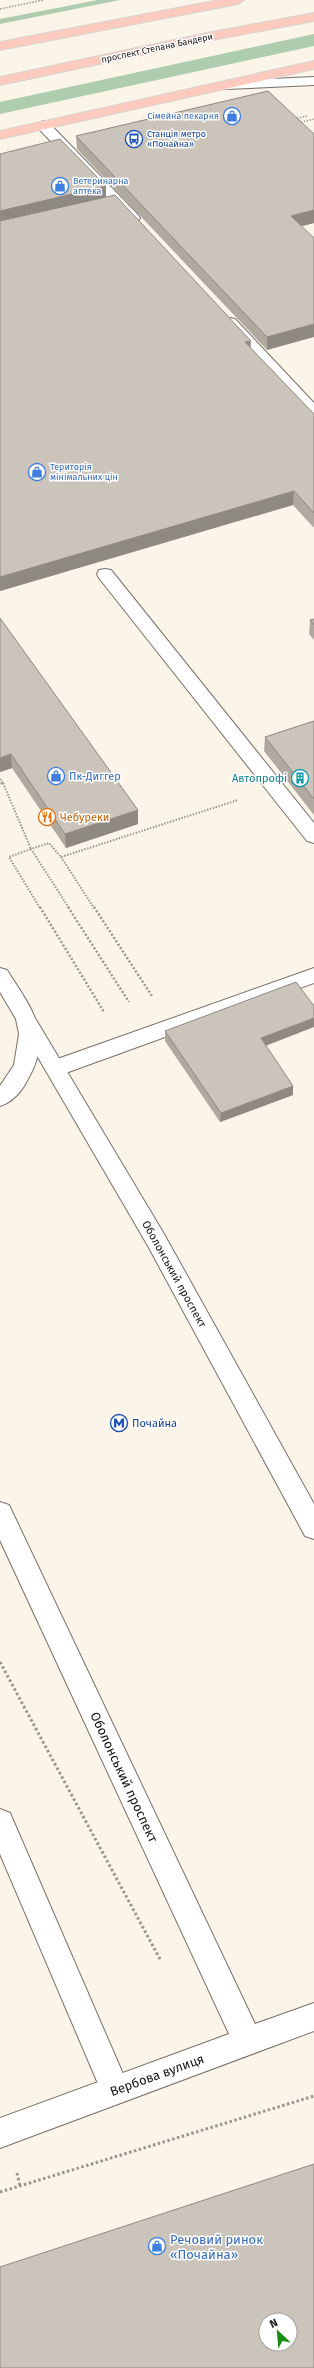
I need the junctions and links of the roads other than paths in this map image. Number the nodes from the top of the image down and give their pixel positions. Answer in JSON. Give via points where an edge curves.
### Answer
{"nodes":[{"id":1,"x":238,"y":0,"type":"edge"},
{"id":2,"x":314,"y":17,"type":"edge"},
{"id":3,"x":0,"y":46,"type":"edge"},
{"id":4,"x":314,"y":65,"type":"edge"},
{"id":5,"x":0,"y":80,"type":"edge"},
{"id":6,"x":314,"y":81,"type":"edge"},
{"id":7,"x":226,"y":86,"type":"junction"},
{"id":8,"x":44,"y":125,"type":"junction"},
{"id":9,"x":0,"y":135,"type":"edge"},
{"id":10,"x":119,"y":202,"type":"junction"},
{"id":11,"x":104,"y":205,"type":"edge"},
{"id":12,"x":140,"y":225,"type":"edge"},
{"id":13,"x":222,"y":313,"type":"edge"},
{"id":14,"x":314,"y":412,"type":"edge"},
{"id":15,"x":105,"y":574,"type":"dead end"},
{"id":16,"x":314,"y":836,"type":"edge"},
{"id":17,"x":0,"y":975,"type":"edge"},
{"id":18,"x":314,"y":975,"type":"edge"},
{"id":19,"x":28,"y":1023,"type":"junction"},
{"id":20,"x":56,"y":1068,"type":"junction"},
{"id":21,"x":0,"y":1098,"type":"edge"},
{"id":22,"x":0,"y":1513,"type":"edge"},
{"id":23,"x":314,"y":1528,"type":"edge"},
{"id":24,"x":0,"y":1822,"type":"edge"},
{"id":25,"x":314,"y":2017,"type":"edge"},
{"id":26,"x":248,"y":2042,"type":"junction"},
{"id":27,"x":115,"y":2090,"type":"junction"},
{"id":28,"x":0,"y":2133,"type":"edge"}],
"edges":[{"from":1,"to":3,"type":"main road"},
{"from":2,"to":5,"type":"main road","name":"проспект Степана Бандери"},
{"from":4,"to":7,"type":"main road"},
{"from":6,"to":7,"type":"street"},
{"from":7,"to":8,"type":"main road"},
{"from":8,"to":9,"type":"main road"},
{"from":8,"to":10,"type":"street"},
{"from":10,"to":11,"type":"street"},
{"from":10,"to":12,"type":"street"},
{"from":13,"to":14,"type":"street"},
{"from":15,"to":16,"type":"street"},
{"from":17,"to":19,"type":"street","name":"Оболонський проспект"},
{"from":18,"to":20,"type":"street"},
{"from":19,"to":20,"type":"street","name":"Оболонський проспект"},
{"from":19,"to":21,"type":"street","name":"Оболонський проспект","via":[[30,1048],[22,1072]]},
{"from":20,"to":23,"type":"street","name":"Оболонський проспект","via":[[160,1247]]},
{"from":22,"to":26,"type":"street","name":"Оболонський проспект"},
{"from":24,"to":27,"type":"street"},
{"from":25,"to":26,"type":"street","name":"Вербова вулиця"},
{"from":26,"to":27,"type":"street","name":"Вербова вулиця"},
{"from":27,"to":28,"type":"street","name":"Вербова вулиця"}]}
